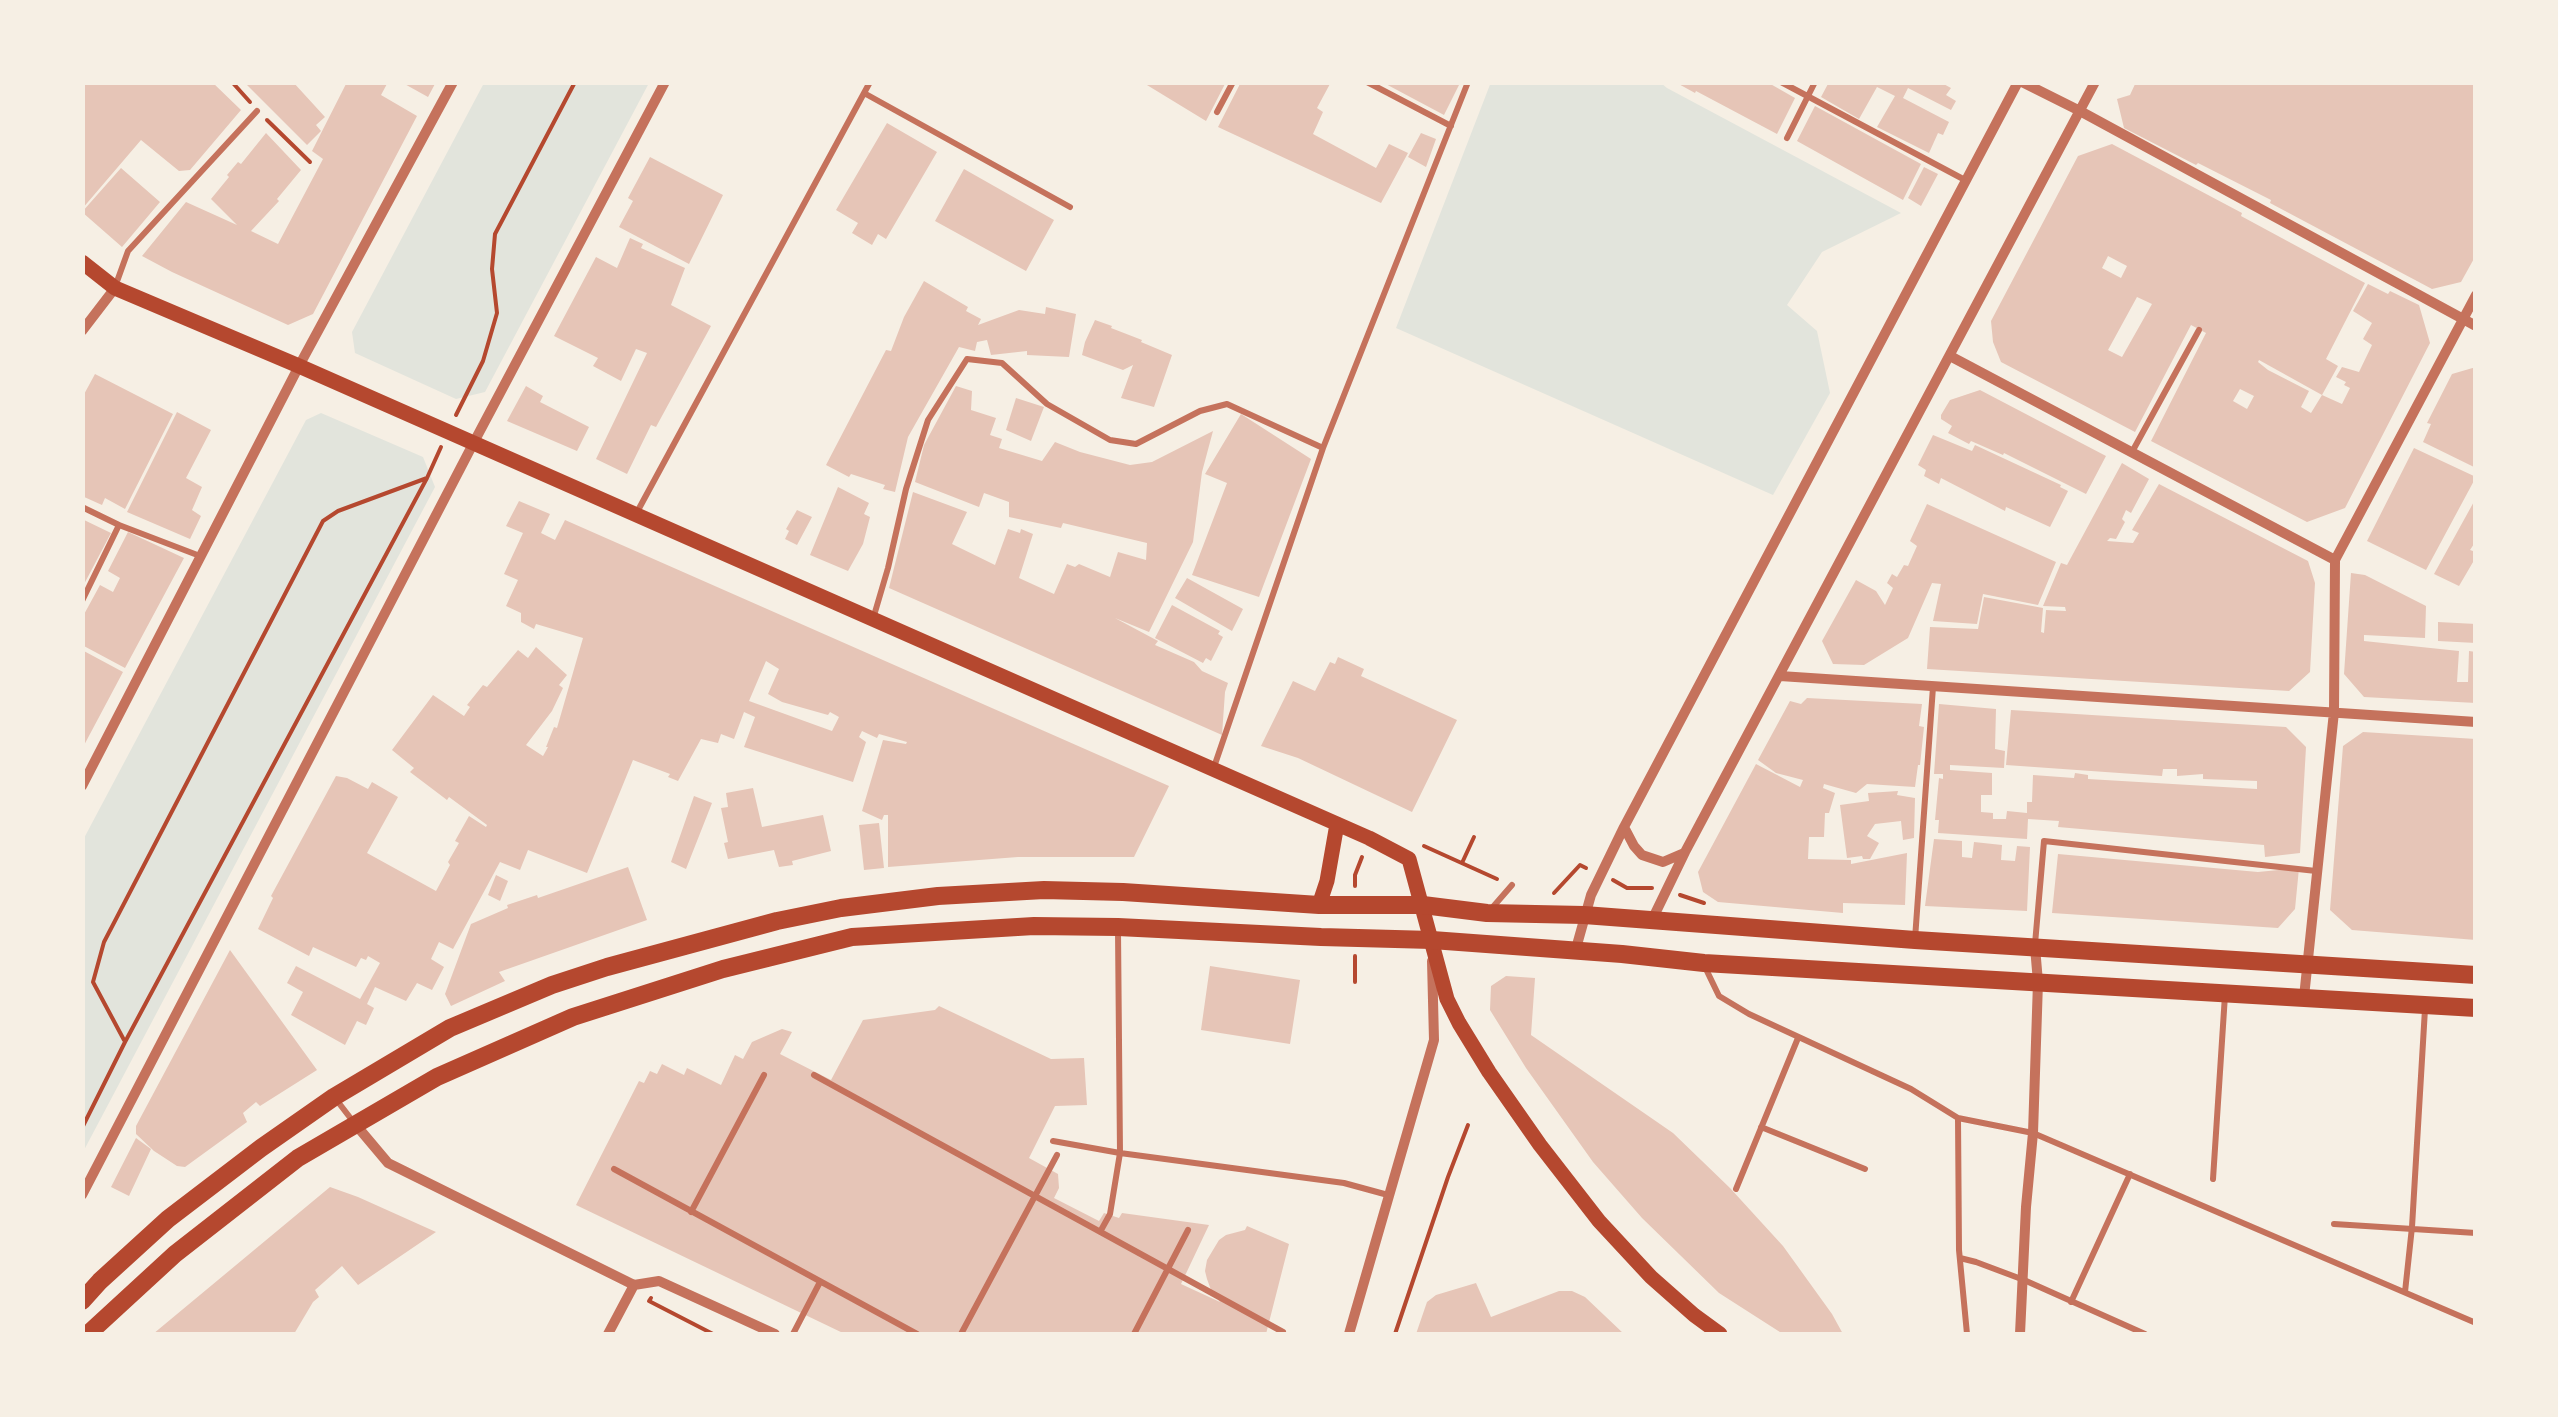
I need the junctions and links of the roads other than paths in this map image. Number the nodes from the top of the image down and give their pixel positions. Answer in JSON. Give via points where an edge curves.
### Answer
{"nodes":[{"id":1,"x":453,"y":82,"type":"edge"},
{"id":2,"x":665,"y":82,"type":"edge"},
{"id":3,"x":870,"y":82,"type":"edge"},
{"id":4,"x":1232,"y":82,"type":"edge"},
{"id":5,"x":1367,"y":82,"type":"edge"},
{"id":6,"x":1468,"y":82,"type":"edge"},
{"id":7,"x":1780,"y":82,"type":"edge"},
{"id":8,"x":1815,"y":82,"type":"edge"},
{"id":9,"x":2020,"y":82,"type":"edge"},
{"id":10,"x":2095,"y":82,"type":"edge"},
{"id":11,"x":864,"y":94,"type":"junction"},
{"id":12,"x":1808,"y":96,"type":"junction"},
{"id":13,"x":257,"y":111,"type":"road end"},
{"id":14,"x":2080,"y":111,"type":"junction"},
{"id":15,"x":1217,"y":112,"type":"dead end"},
{"id":16,"x":1452,"y":126,"type":"junction"},
{"id":17,"x":1788,"y":138,"type":"dead end"},
{"id":18,"x":1965,"y":180,"type":"junction"},
{"id":19,"x":1070,"y":207,"type":"dead end"},
{"id":20,"x":82,"y":262,"type":"edge"},
{"id":21,"x":115,"y":288,"type":"junction"},
{"id":22,"x":2476,"y":296,"type":"edge"},
{"id":23,"x":2463,"y":319,"type":"junction"},
{"id":24,"x":2476,"y":326,"type":"edge"},
{"id":25,"x":2198,"y":330,"type":"dead end"},
{"id":26,"x":82,"y":331,"type":"edge"},
{"id":27,"x":1950,"y":356,"type":"junction"},
{"id":28,"x":299,"y":366,"type":"junction"},
{"id":29,"x":473,"y":444,"type":"junction"},
{"id":30,"x":1323,"y":448,"type":"junction"},
{"id":31,"x":2132,"y":452,"type":"junction"},
{"id":32,"x":82,"y":507,"type":"edge"},
{"id":33,"x":636,"y":516,"type":"junction"},
{"id":34,"x":118,"y":525,"type":"junction"},
{"id":35,"x":202,"y":556,"type":"junction"},
{"id":36,"x":2335,"y":560,"type":"junction"},
{"id":37,"x":82,"y":601,"type":"edge"},
{"id":38,"x":872,"y":621,"type":"junction"},
{"id":39,"x":1780,"y":676,"type":"junction"},
{"id":40,"x":1933,"y":686,"type":"junction"},
{"id":41,"x":2334,"y":712,"type":"junction"},
{"id":42,"x":2476,"y":722,"type":"edge"},
{"id":43,"x":1213,"y":771,"type":"junction"},
{"id":44,"x":82,"y":786,"type":"edge"},
{"id":45,"x":1338,"y":824,"type":"junction"},
{"id":46,"x":1624,"y":827,"type":"junction"},
{"id":47,"x":1686,"y":852,"type":"junction"},
{"id":48,"x":2318,"y":871,"type":"junction"},
{"id":49,"x":1512,"y":886,"type":"dead end"},
{"id":50,"x":1320,"y":905,"type":"junction"},
{"id":51,"x":1423,"y":906,"type":"junction"},
{"id":52,"x":1487,"y":912,"type":"junction"},
{"id":53,"x":1584,"y":915,"type":"junction"},
{"id":54,"x":1652,"y":920,"type":"junction"},
{"id":55,"x":1118,"y":927,"type":"junction"},
{"id":56,"x":1432,"y":940,"type":"junction"},
{"id":57,"x":1915,"y":940,"type":"junction"},
{"id":58,"x":2035,"y":947,"type":"junction"},
{"id":59,"x":1574,"y":952,"type":"junction"},
{"id":60,"x":1704,"y":964,"type":"junction"},
{"id":61,"x":2308,"y":964,"type":"junction"},
{"id":62,"x":2476,"y":975,"type":"edge"},
{"id":63,"x":2038,"y":982,"type":"junction"},
{"id":64,"x":2225,"y":993,"type":"junction"},
{"id":65,"x":2304,"y":997,"type":"junction"},
{"id":66,"x":2425,"y":1005,"type":"junction"},
{"id":67,"x":2476,"y":1008,"type":"edge"},
{"id":68,"x":1798,"y":1038,"type":"junction"},
{"id":69,"x":764,"y":1075,"type":"dead end"},
{"id":70,"x":814,"y":1075,"type":"dead end"},
{"id":71,"x":334,"y":1097,"type":"junction"},
{"id":72,"x":1958,"y":1118,"type":"junction"},
{"id":73,"x":356,"y":1125,"type":"junction"},
{"id":74,"x":1760,"y":1127,"type":"junction"},
{"id":75,"x":2033,"y":1133,"type":"junction"},
{"id":76,"x":1053,"y":1141,"type":"dead end"},
{"id":77,"x":1120,"y":1153,"type":"junction"},
{"id":78,"x":1057,"y":1155,"type":"dead end"},
{"id":79,"x":614,"y":1170,"type":"dead end"},
{"id":80,"x":1865,"y":1170,"type":"dead end"},
{"id":81,"x":2130,"y":1174,"type":"junction"},
{"id":82,"x":2212,"y":1179,"type":"dead end"},
{"id":83,"x":1736,"y":1190,"type":"dead end"},
{"id":84,"x":82,"y":1195,"type":"edge"},
{"id":85,"x":1388,"y":1195,"type":"junction"},
{"id":86,"x":1035,"y":1196,"type":"junction"},
{"id":87,"x":692,"y":1212,"type":"junction"},
{"id":88,"x":2334,"y":1224,"type":"dead end"},
{"id":89,"x":2412,"y":1228,"type":"junction"},
{"id":90,"x":1188,"y":1230,"type":"dead end"},
{"id":91,"x":1100,"y":1232,"type":"junction"},
{"id":92,"x":2476,"y":1232,"type":"edge"},
{"id":93,"x":1960,"y":1258,"type":"junction"},
{"id":94,"x":1168,"y":1269,"type":"junction"},
{"id":95,"x":2024,"y":1280,"type":"junction"},
{"id":96,"x":820,"y":1282,"type":"junction"},
{"id":97,"x":634,"y":1285,"type":"junction"},
{"id":98,"x":2405,"y":1292,"type":"junction"},
{"id":99,"x":82,"y":1301,"type":"edge"},
{"id":100,"x":2070,"y":1302,"type":"junction"},
{"id":101,"x":2476,"y":1323,"type":"edge"},
{"id":102,"x":1284,"y":1332,"type":"edge"},
{"id":103,"x":88,"y":1334,"type":"edge"},
{"id":104,"x":608,"y":1334,"type":"edge"},
{"id":105,"x":775,"y":1334,"type":"edge"},
{"id":106,"x":793,"y":1334,"type":"edge"},
{"id":107,"x":916,"y":1334,"type":"edge"},
{"id":108,"x":961,"y":1334,"type":"edge"},
{"id":109,"x":1134,"y":1334,"type":"edge"},
{"id":110,"x":1348,"y":1334,"type":"edge"},
{"id":111,"x":1720,"y":1334,"type":"edge"},
{"id":112,"x":1967,"y":1334,"type":"edge"},
{"id":113,"x":2020,"y":1334,"type":"edge"},
{"id":114,"x":2145,"y":1334,"type":"edge"}],
"edges":[{"from":1,"to":28,"type":"street"},
{"from":2,"to":29,"type":"street"},
{"from":3,"to":11,"type":"lane"},
{"from":4,"to":15,"type":"lane"},
{"from":5,"to":16,"type":"lane"},
{"from":6,"to":16,"type":"lane"},
{"from":7,"to":12,"type":"lane"},
{"from":8,"to":12,"type":"lane"},
{"from":9,"to":14,"type":"street"},
{"from":9,"to":18,"type":"street"},
{"from":10,"to":14,"type":"street"},
{"from":11,"to":19,"type":"lane"},
{"from":11,"to":33,"type":"lane"},
{"from":12,"to":17,"type":"lane"},
{"from":12,"to":18,"type":"lane"},
{"from":13,"to":21,"type":"lane","via":[[128,251]]},
{"from":14,"to":23,"type":"street"},
{"from":14,"to":27,"type":"street"},
{"from":16,"to":30,"type":"lane"},
{"from":18,"to":46,"type":"street"},
{"from":20,"to":21,"type":"main road"},
{"from":21,"to":26,"type":"street"},
{"from":21,"to":28,"type":"main road"},
{"from":22,"to":23,"type":"street"},
{"from":23,"to":24,"type":"street"},
{"from":23,"to":36,"type":"street"},
{"from":25,"to":31,"type":"lane"},
{"from":27,"to":31,"type":"street"},
{"from":27,"to":39,"type":"street"},
{"from":28,"to":29,"type":"main road"},
{"from":28,"to":35,"type":"street"},
{"from":29,"to":33,"type":"main road"},
{"from":29,"to":84,"type":"street"},
{"from":30,"to":38,"type":"lane","via":[[1227,404],[1200,410],[1136,444],[1110,440],[1047,404],[1002,363],[967,358],[928,420]]},
{"from":30,"to":43,"type":"lane"},
{"from":31,"to":36,"type":"street"},
{"from":32,"to":34,"type":"lane"},
{"from":33,"to":38,"type":"main road"},
{"from":34,"to":35,"type":"lane"},
{"from":34,"to":37,"type":"lane"},
{"from":35,"to":44,"type":"street"},
{"from":36,"to":41,"type":"street"},
{"from":38,"to":43,"type":"main road"},
{"from":39,"to":40,"type":"street"},
{"from":39,"to":47,"type":"street"},
{"from":40,"to":41,"type":"street"},
{"from":40,"to":57,"type":"lane"},
{"from":41,"to":42,"type":"street"},
{"from":41,"to":48,"type":"street"},
{"from":43,"to":45,"type":"main road"},
{"from":45,"to":50,"type":"main road"},
{"from":45,"to":51,"type":"main road","via":[[1409,859]]},
{"from":46,"to":47,"type":"street","via":[[1642,855],[1663,862]]},
{"from":46,"to":53,"type":"street"},
{"from":47,"to":54,"type":"street"},
{"from":48,"to":58,"type":"lane","via":[[2044,841]]},
{"from":48,"to":61,"type":"street"},
{"from":49,"to":52,"type":"lane"},
{"from":50,"to":51,"type":"main road"},
{"from":50,"to":71,"type":"main road","via":[[1044,890],[841,908],[552,985],[450,1028]]},
{"from":51,"to":52,"type":"main road"},
{"from":51,"to":56,"type":"main road"},
{"from":52,"to":53,"type":"main road"},
{"from":53,"to":54,"type":"main road"},
{"from":53,"to":59,"type":"street"},
{"from":54,"to":57,"type":"main road"},
{"from":55,"to":56,"type":"main road"},
{"from":55,"to":73,"type":"main road","via":[[1008,926],[852,938],[756,960],[573,1017],[437,1076]]},
{"from":55,"to":77,"type":"lane"},
{"from":56,"to":59,"type":"main road"},
{"from":56,"to":85,"type":"street","via":[[1434,1040]]},
{"from":56,"to":111,"type":"main road","via":[[1459,1023],[1540,1146],[1633,1258]]},
{"from":57,"to":58,"type":"main road"},
{"from":58,"to":61,"type":"main road"},
{"from":58,"to":63,"type":"street"},
{"from":59,"to":60,"type":"main road"},
{"from":60,"to":63,"type":"main road"},
{"from":60,"to":68,"type":"lane","via":[[1719,996]]},
{"from":61,"to":62,"type":"main road"},
{"from":61,"to":65,"type":"street"},
{"from":63,"to":64,"type":"main road"},
{"from":63,"to":75,"type":"street"},
{"from":64,"to":65,"type":"main road"},
{"from":64,"to":82,"type":"lane"},
{"from":65,"to":66,"type":"main road"},
{"from":66,"to":67,"type":"main road"},
{"from":66,"to":89,"type":"lane"},
{"from":68,"to":72,"type":"lane"},
{"from":68,"to":74,"type":"lane"},
{"from":69,"to":87,"type":"lane"},
{"from":70,"to":86,"type":"lane"},
{"from":71,"to":73,"type":"lane"},
{"from":71,"to":99,"type":"main road","via":[[168,1220]]},
{"from":72,"to":75,"type":"lane"},
{"from":72,"to":93,"type":"lane"},
{"from":73,"to":97,"type":"street","via":[[388,1164]]},
{"from":73,"to":103,"type":"main road","via":[[298,1158],[175,1254]]},
{"from":74,"to":80,"type":"lane"},
{"from":74,"to":83,"type":"lane"},
{"from":75,"to":81,"type":"lane"},
{"from":75,"to":95,"type":"street"},
{"from":76,"to":77,"type":"lane"},
{"from":77,"to":85,"type":"lane"},
{"from":77,"to":91,"type":"lane","via":[[1110,1214]]},
{"from":78,"to":86,"type":"lane"},
{"from":79,"to":87,"type":"lane"},
{"from":81,"to":98,"type":"lane"},
{"from":81,"to":100,"type":"lane"},
{"from":85,"to":110,"type":"street"},
{"from":86,"to":91,"type":"lane"},
{"from":86,"to":108,"type":"lane"},
{"from":87,"to":96,"type":"lane"},
{"from":88,"to":89,"type":"lane"},
{"from":89,"to":92,"type":"lane"},
{"from":89,"to":98,"type":"lane"},
{"from":90,"to":94,"type":"lane"},
{"from":91,"to":94,"type":"lane"},
{"from":93,"to":95,"type":"lane"},
{"from":93,"to":112,"type":"lane"},
{"from":94,"to":102,"type":"lane"},
{"from":94,"to":109,"type":"lane"},
{"from":95,"to":100,"type":"lane"},
{"from":95,"to":113,"type":"street"},
{"from":96,"to":106,"type":"lane"},
{"from":96,"to":107,"type":"lane"},
{"from":97,"to":104,"type":"street"},
{"from":97,"to":105,"type":"street","via":[[659,1280]]},
{"from":98,"to":101,"type":"lane"},
{"from":100,"to":114,"type":"lane"}]}
